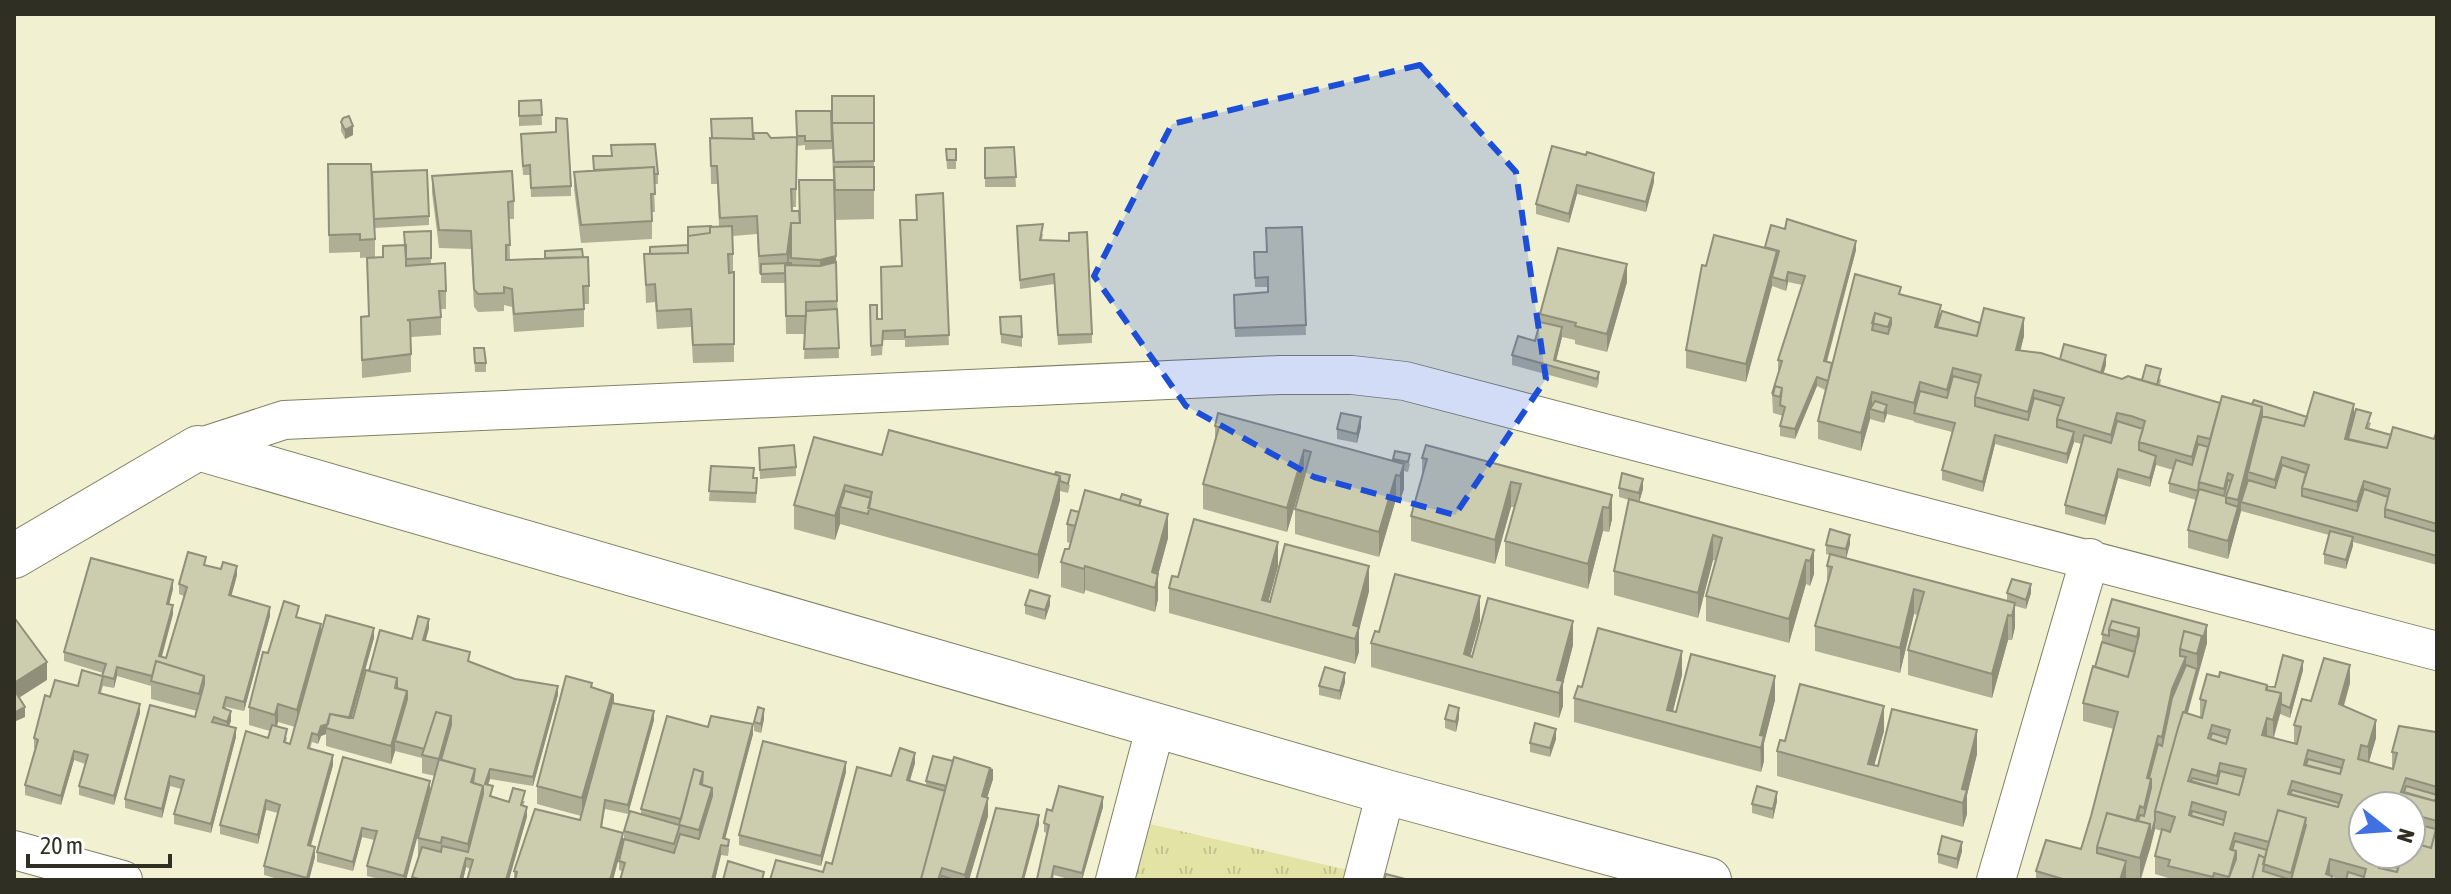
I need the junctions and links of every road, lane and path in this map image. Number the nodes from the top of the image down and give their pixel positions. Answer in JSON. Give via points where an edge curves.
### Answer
{"nodes":[{"id":1,"x":198,"y":448,"type":"junction"},
{"id":2,"x":14,"y":556,"type":"edge"},
{"id":3,"x":2090,"y":558,"type":"junction"},
{"id":4,"x":2437,"y":651,"type":"edge"},
{"id":5,"x":1156,"y":725,"type":"junction"},
{"id":6,"x":1386,"y":792,"type":"junction"},
{"id":7,"x":14,"y":850,"type":"edge"},
{"id":8,"x":123,"y":880,"type":"edge"},
{"id":9,"x":1115,"y":880,"type":"edge"},
{"id":10,"x":1363,"y":880,"type":"edge"},
{"id":11,"x":1709,"y":880,"type":"edge"},
{"id":12,"x":1996,"y":880,"type":"edge"}],
"edges":[{"from":1,"to":2,"type":"street"},
{"from":1,"to":3,"type":"street","via":[[284,420],[1352,375],[1405,381]]},
{"from":1,"to":5,"type":"street"},
{"from":3,"to":4,"type":"street"},
{"from":3,"to":12,"type":"street"},
{"from":5,"to":6,"type":"street"},
{"from":5,"to":9,"type":"street"},
{"from":6,"to":10,"type":"street"},
{"from":6,"to":11,"type":"street"},
{"from":7,"to":8,"type":"street"}]}
